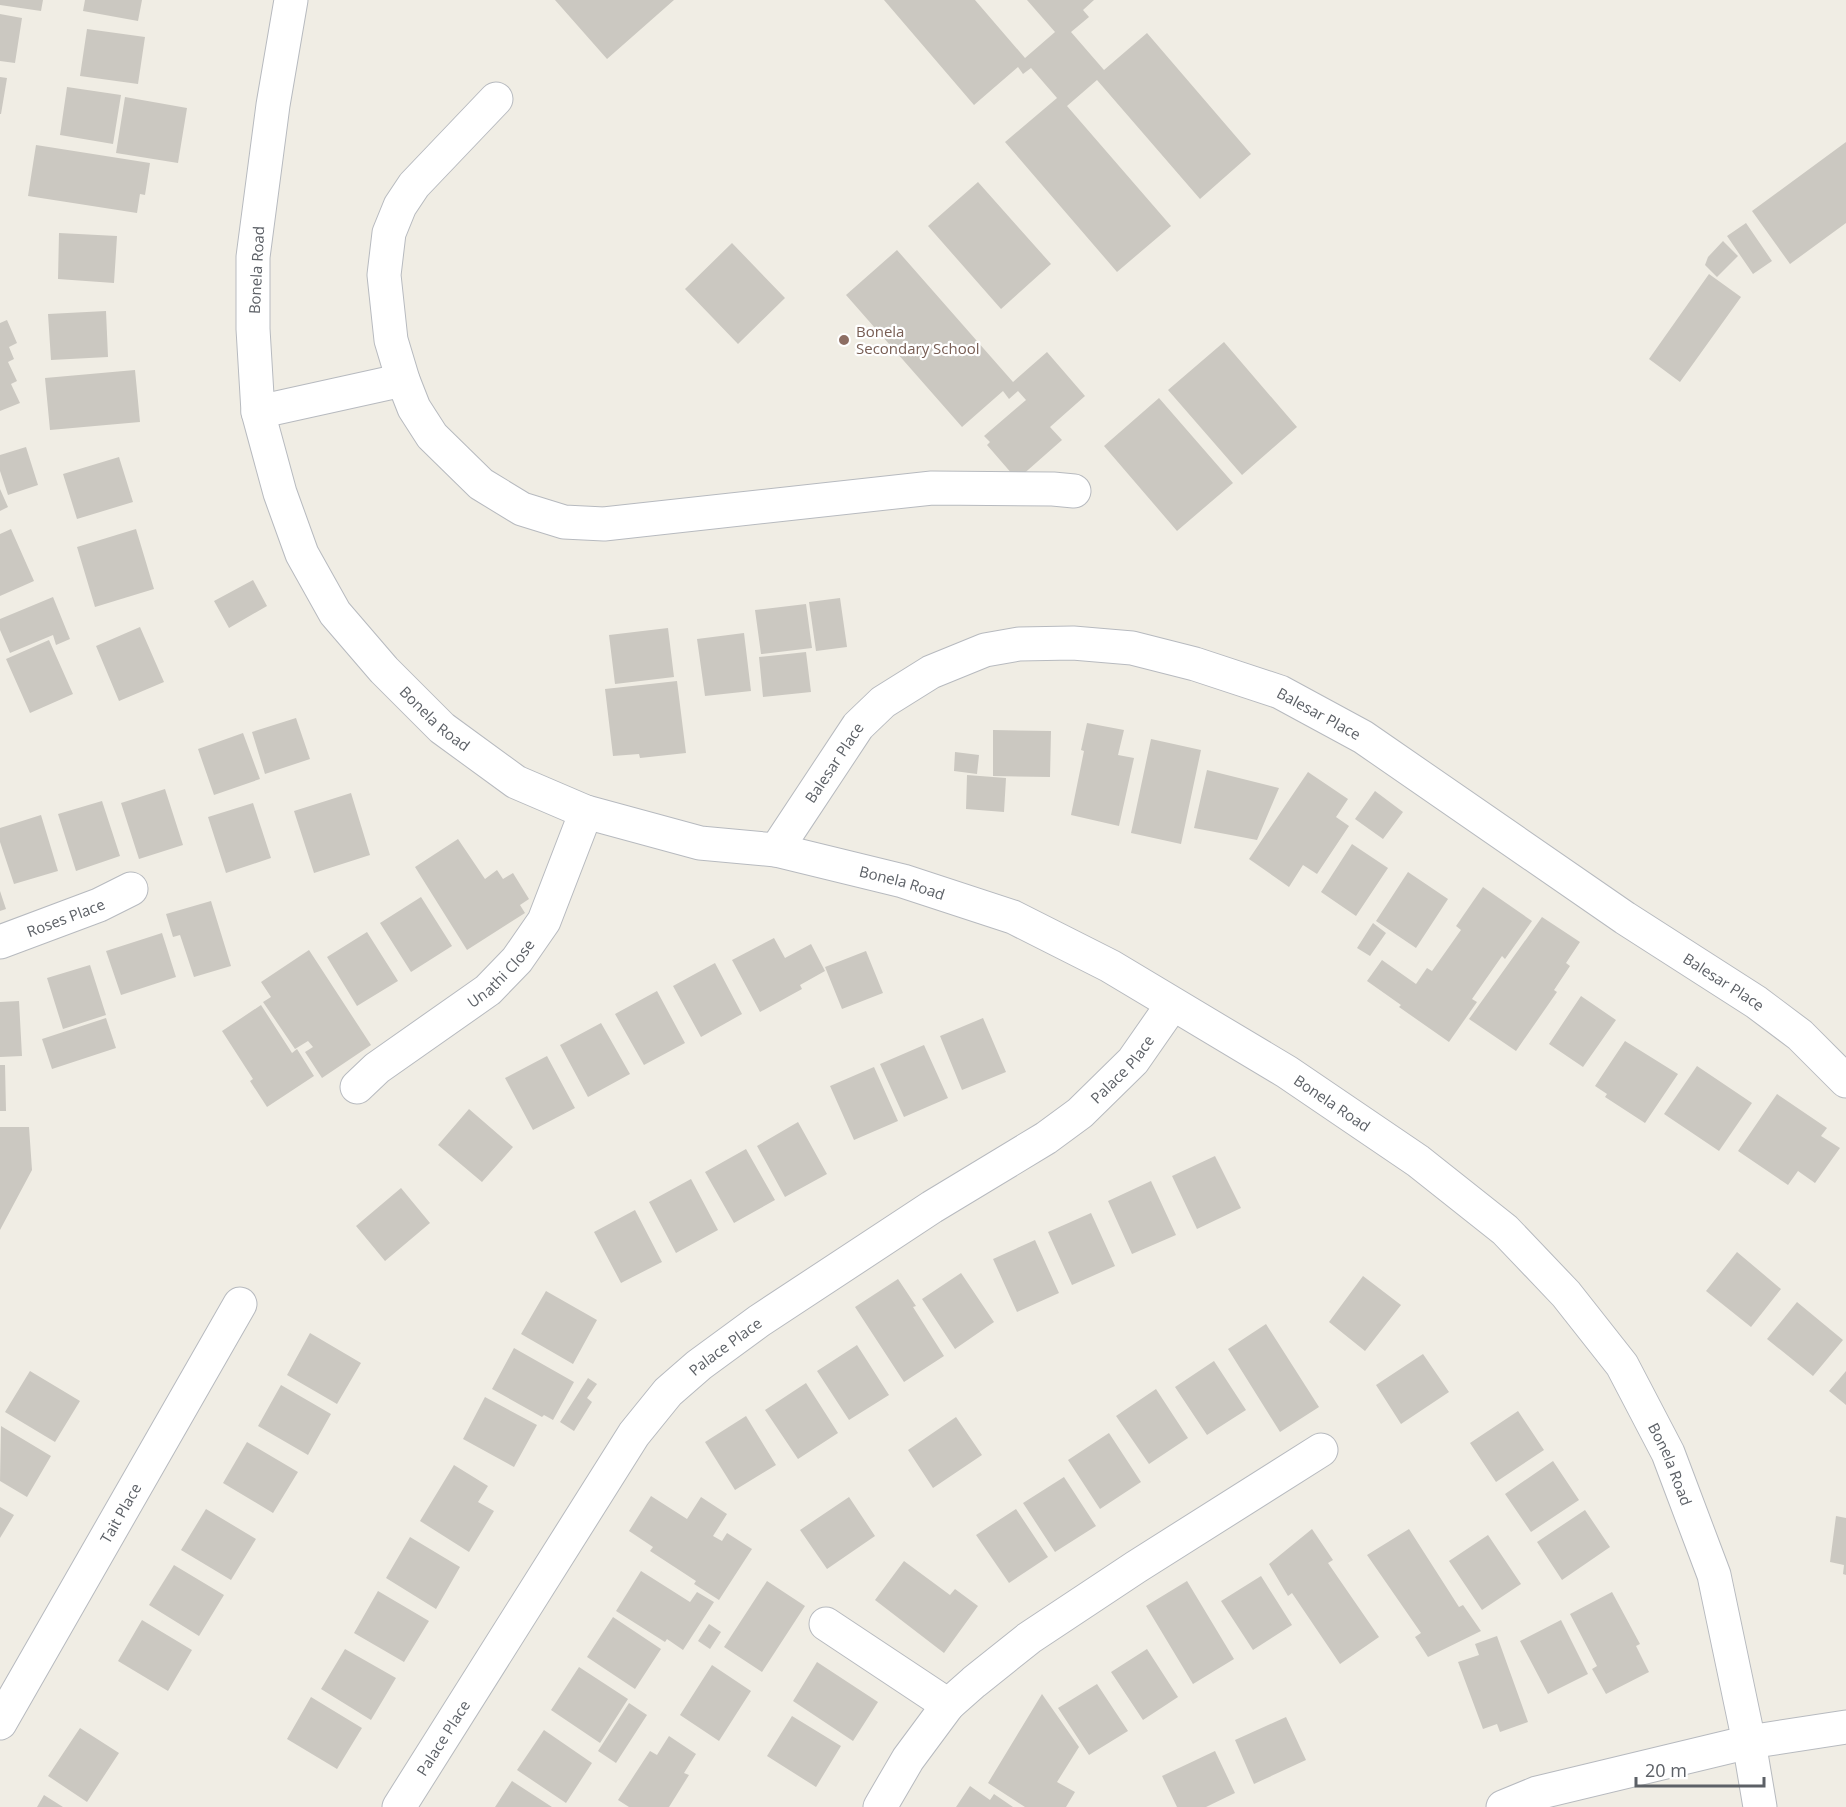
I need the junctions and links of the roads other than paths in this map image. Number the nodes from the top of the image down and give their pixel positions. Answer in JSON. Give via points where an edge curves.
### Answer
{"nodes":[{"id":1,"x":291,"y":0,"type":"edge"},
{"id":2,"x":496,"y":99,"type":"dead end"},
{"id":3,"x":403,"y":380,"type":"junction"},
{"id":4,"x":258,"y":412,"type":"junction"},
{"id":5,"x":1074,"y":491,"type":"dead end"},
{"id":6,"x":586,"y":812,"type":"junction"},
{"id":7,"x":776,"y":850,"type":"junction"},
{"id":8,"x":131,"y":889,"type":"dead end"},
{"id":9,"x":0,"y":942,"type":"edge"},
{"id":10,"x":1172,"y":1005,"type":"junction"},
{"id":11,"x":1846,"y":1081,"type":"edge"},
{"id":12,"x":357,"y":1087,"type":"dead end"},
{"id":13,"x":240,"y":1304,"type":"dead end"},
{"id":14,"x":1321,"y":1450,"type":"dead end"},
{"id":15,"x":826,"y":1624,"type":"dead end"},
{"id":16,"x":948,"y":1705,"type":"junction"},
{"id":17,"x":0,"y":1723,"type":"edge"},
{"id":18,"x":1846,"y":1727,"type":"edge"},
{"id":19,"x":1749,"y":1742,"type":"junction"},
{"id":20,"x":399,"y":1807,"type":"edge"},
{"id":21,"x":880,"y":1807,"type":"edge"},
{"id":22,"x":1503,"y":1807,"type":"edge"},
{"id":23,"x":1760,"y":1807,"type":"edge"}],
"edges":[{"from":1,"to":4,"type":"street","name":"Bonela Road","via":[[253,257]]},
{"from":2,"to":3,"type":"street","via":[[414,185],[399,206],[388,233],[384,275],[391,340]]},
{"from":3,"to":4,"type":"street"},
{"from":3,"to":5,"type":"street","via":[[414,408],[432,436],[482,484],[522,509],[564,522],[604,524],[932,488]]},
{"from":4,"to":6,"type":"street","name":"Bonela Road","via":[[302,554],[335,613],[442,728],[516,782]]},
{"from":6,"to":7,"type":"street","name":"Bonela Road","via":[[700,843]]},
{"from":6,"to":12,"type":"street","name":"Unathi Close","via":[[543,921],[517,960],[488,990],[377,1068]]},
{"from":7,"to":10,"type":"street","name":"Bonela Road","via":[[903,881],[1013,917],[1110,966]]},
{"from":7,"to":11,"type":"street","name":"Balesar Place","via":[[858,726],[883,702],[931,672],[985,650],[1019,644],[1132,648],[1280,692],[1363,738],[1625,918],[1756,1002],[1800,1035]]},
{"from":8,"to":9,"type":"street","name":"Roses Place"},
{"from":10,"to":19,"type":"street","name":"Bonela Road","via":[[1287,1072],[1418,1161],[1505,1230],[1566,1294],[1622,1365],[1668,1453],[1714,1575]]},
{"from":10,"to":20,"type":"street","name":"Palace Place","via":[[1133,1061],[1080,1113],[759,1321],[668,1392],[634,1434]]},
{"from":13,"to":17,"type":"street","name":"Tait Place"},
{"from":14,"to":16,"type":"street","via":[[1029,1638]]},
{"from":15,"to":16,"type":"street"},
{"from":16,"to":21,"type":"street"},
{"from":18,"to":19,"type":"street"},
{"from":19,"to":22,"type":"street","via":[[1537,1793]]},
{"from":19,"to":23,"type":"street","name":"Bonela Road"}]}
